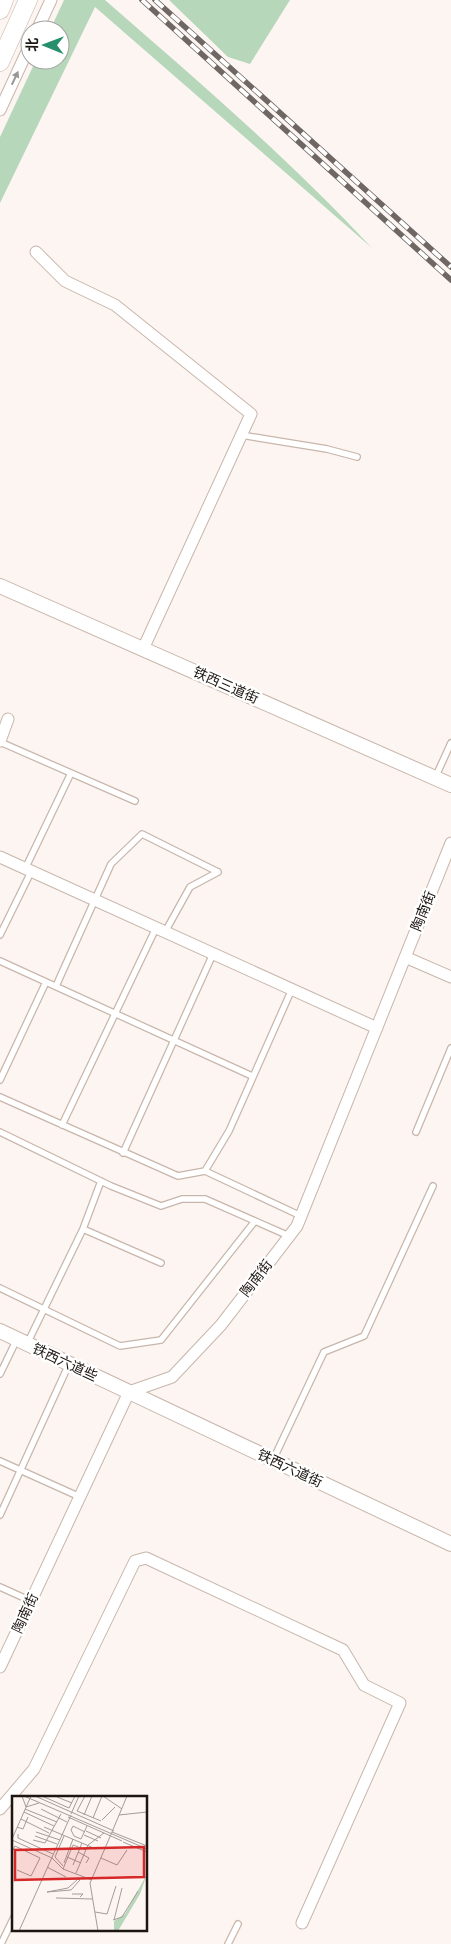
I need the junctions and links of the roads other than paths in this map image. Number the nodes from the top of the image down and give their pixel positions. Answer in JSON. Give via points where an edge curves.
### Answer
{"nodes":[{"id":1,"x":4,"y":0,"type":"edge"},
{"id":2,"x":28,"y":0,"type":"edge"},
{"id":3,"x":51,"y":0,"type":"edge"},
{"id":4,"x":0,"y":10,"type":"edge"},
{"id":5,"x":42,"y":20,"type":"edge"},
{"id":6,"x":0,"y":62,"type":"edge"},
{"id":7,"x":20,"y":67,"type":"edge"},
{"id":8,"x":0,"y":110,"type":"edge"},
{"id":9,"x":36,"y":252,"type":"dead end"},
{"id":10,"x":241,"y":435,"type":"junction"},
{"id":11,"x":357,"y":457,"type":"dead end"},
{"id":12,"x":0,"y":586,"type":"edge"},
{"id":13,"x":143,"y":649,"type":"junction"},
{"id":14,"x":8,"y":719,"type":"dead end"},
{"id":15,"x":0,"y":742,"type":"edge"},
{"id":16,"x":451,"y":743,"type":"edge"},
{"id":17,"x":71,"y":773,"type":"junction"},
{"id":18,"x":435,"y":778,"type":"junction"},
{"id":19,"x":451,"y":785,"type":"edge"},
{"id":20,"x":135,"y":801,"type":"dead end"},
{"id":21,"x":451,"y":843,"type":"edge"},
{"id":22,"x":0,"y":858,"type":"edge"},
{"id":23,"x":28,"y":870,"type":"junction"},
{"id":24,"x":94,"y":900,"type":"junction"},
{"id":25,"x":160,"y":930,"type":"junction"},
{"id":26,"x":0,"y":936,"type":"edge"},
{"id":27,"x":213,"y":954,"type":"junction"},
{"id":28,"x":405,"y":957,"type":"junction"},
{"id":29,"x":0,"y":961,"type":"edge"},
{"id":30,"x":451,"y":977,"type":"edge"},
{"id":31,"x":46,"y":982,"type":"junction"},
{"id":32,"x":56,"y":986,"type":"junction"},
{"id":33,"x":292,"y":990,"type":"junction"},
{"id":34,"x":116,"y":1014,"type":"junction"},
{"id":35,"x":377,"y":1028,"type":"junction"},
{"id":36,"x":175,"y":1040,"type":"junction"},
{"id":37,"x":451,"y":1048,"type":"edge"},
{"id":38,"x":252,"y":1076,"type":"junction"},
{"id":39,"x":0,"y":1080,"type":"edge"},
{"id":40,"x":0,"y":1097,"type":"edge"},
{"id":41,"x":62,"y":1125,"type":"junction"},
{"id":42,"x":0,"y":1132,"type":"edge"},
{"id":43,"x":416,"y":1132,"type":"dead end"},
{"id":44,"x":123,"y":1152,"type":"junction"},
{"id":45,"x":204,"y":1170,"type":"junction"},
{"id":46,"x":100,"y":1181,"type":"junction"},
{"id":47,"x":433,"y":1186,"type":"dead end"},
{"id":48,"x":301,"y":1216,"type":"junction"},
{"id":49,"x":255,"y":1221,"type":"junction"},
{"id":50,"x":83,"y":1229,"type":"junction"},
{"id":51,"x":289,"y":1236,"type":"junction"},
{"id":52,"x":161,"y":1263,"type":"dead end"},
{"id":53,"x":0,"y":1288,"type":"edge"},
{"id":54,"x":45,"y":1310,"type":"junction"},
{"id":55,"x":0,"y":1332,"type":"edge"},
{"id":56,"x":22,"y":1342,"type":"junction"},
{"id":57,"x":69,"y":1364,"type":"junction"},
{"id":58,"x":0,"y":1374,"type":"edge"},
{"id":59,"x":130,"y":1392,"type":"junction"},
{"id":60,"x":273,"y":1460,"type":"junction"},
{"id":61,"x":0,"y":1461,"type":"edge"},
{"id":62,"x":20,"y":1471,"type":"junction"},
{"id":63,"x":80,"y":1497,"type":"junction"},
{"id":64,"x":0,"y":1515,"type":"edge"},
{"id":65,"x":451,"y":1544,"type":"edge"},
{"id":66,"x":0,"y":1587,"type":"edge"},
{"id":67,"x":31,"y":1601,"type":"junction"},
{"id":68,"x":0,"y":1666,"type":"edge"},
{"id":69,"x":0,"y":1809,"type":"edge"},
{"id":70,"x":12,"y":1922,"type":"edge"},
{"id":71,"x":302,"y":1923,"type":"dead end"},
{"id":72,"x":238,"y":1924,"type":"dead end"},
{"id":73,"x":1,"y":1944,"type":"edge"},
{"id":74,"x":228,"y":1944,"type":"edge"}],
"edges":[{"from":1,"to":4,"type":"highway"},
{"from":2,"to":6,"type":"highway"},
{"from":3,"to":5,"type":"street"},
{"from":8,"to":7,"type":"street","one_way":true},
{"from":9,"to":10,"type":"street","via":[[65,281],[115,305],[251,414]]},
{"from":10,"to":11,"type":"lane"},
{"from":10,"to":13,"type":"street"},
{"from":12,"to":13,"type":"street","name":"铁西三道街"},
{"from":13,"to":18,"type":"street","name":"铁西三道街"},
{"from":14,"to":15,"type":"street"},
{"from":15,"to":17,"type":"lane"},
{"from":16,"to":18,"type":"lane"},
{"from":17,"to":20,"type":"lane"},
{"from":17,"to":23,"type":"lane"},
{"from":18,"to":19,"type":"street","name":"铁西三道街"},
{"from":21,"to":28,"type":"street","name":"陶南街"},
{"from":22,"to":23,"type":"street"},
{"from":23,"to":24,"type":"street"},
{"from":23,"to":26,"type":"lane"},
{"from":24,"to":25,"type":"street"},
{"from":24,"to":25,"type":"lane","via":[[111,864],[142,834],[218,872],[190,888]]},
{"from":24,"to":32,"type":"lane"},
{"from":25,"to":27,"type":"street"},
{"from":25,"to":34,"type":"lane"},
{"from":27,"to":33,"type":"street"},
{"from":27,"to":36,"type":"lane"},
{"from":28,"to":30,"type":"street"},
{"from":28,"to":35,"type":"street","name":"陶南街"},
{"from":29,"to":31,"type":"lane"},
{"from":31,"to":32,"type":"lane"},
{"from":31,"to":39,"type":"lane"},
{"from":32,"to":34,"type":"lane"},
{"from":33,"to":35,"type":"street"},
{"from":33,"to":38,"type":"lane"},
{"from":34,"to":36,"type":"lane"},
{"from":34,"to":41,"type":"lane"},
{"from":35,"to":48,"type":"street","name":"陶南街"},
{"from":36,"to":38,"type":"lane"},
{"from":36,"to":44,"type":"lane"},
{"from":37,"to":43,"type":"lane"},
{"from":38,"to":45,"type":"lane","via":[[229,1131]]},
{"from":40,"to":41,"type":"lane"},
{"from":41,"to":44,"type":"lane"},
{"from":42,"to":46,"type":"lane"},
{"from":44,"to":45,"type":"lane","via":[[178,1176]]},
{"from":45,"to":48,"type":"lane"},
{"from":46,"to":49,"type":"lane","via":[[161,1206],[182,1199],[205,1199]]},
{"from":46,"to":50,"type":"lane"},
{"from":47,"to":60,"type":"lane","via":[[364,1336],[324,1352]]},
{"from":48,"to":51,"type":"street","name":"陶南街"},
{"from":49,"to":51,"type":"lane"},
{"from":49,"to":54,"type":"lane","via":[[161,1340],[120,1346]]},
{"from":50,"to":52,"type":"lane"},
{"from":50,"to":54,"type":"lane"},
{"from":51,"to":59,"type":"street","name":"陶南街","via":[[221,1325],[172,1377]]},
{"from":53,"to":54,"type":"lane"},
{"from":54,"to":56,"type":"lane"},
{"from":55,"to":56,"type":"street","name":"铁西六道些"},
{"from":56,"to":57,"type":"street","name":"铁西六道些"},
{"from":56,"to":58,"type":"lane"},
{"from":57,"to":59,"type":"street","name":"铁西六道些"},
{"from":57,"to":62,"type":"lane"},
{"from":59,"to":60,"type":"street","name":"铁西六道街"},
{"from":59,"to":63,"type":"street","name":"陶南街"},
{"from":60,"to":65,"type":"street","name":"铁西六道街"},
{"from":61,"to":62,"type":"lane"},
{"from":62,"to":63,"type":"lane"},
{"from":62,"to":64,"type":"lane"},
{"from":63,"to":67,"type":"street","name":"陶南街"},
{"from":66,"to":67,"type":"lane"},
{"from":67,"to":68,"type":"street","name":"陶南街"},
{"from":69,"to":71,"type":"street","via":[[34,1769],[135,1560],[146,1558],[343,1650],[364,1685],[400,1703]]},
{"from":70,"to":73,"type":"lane"},
{"from":72,"to":74,"type":"lane"}]}
